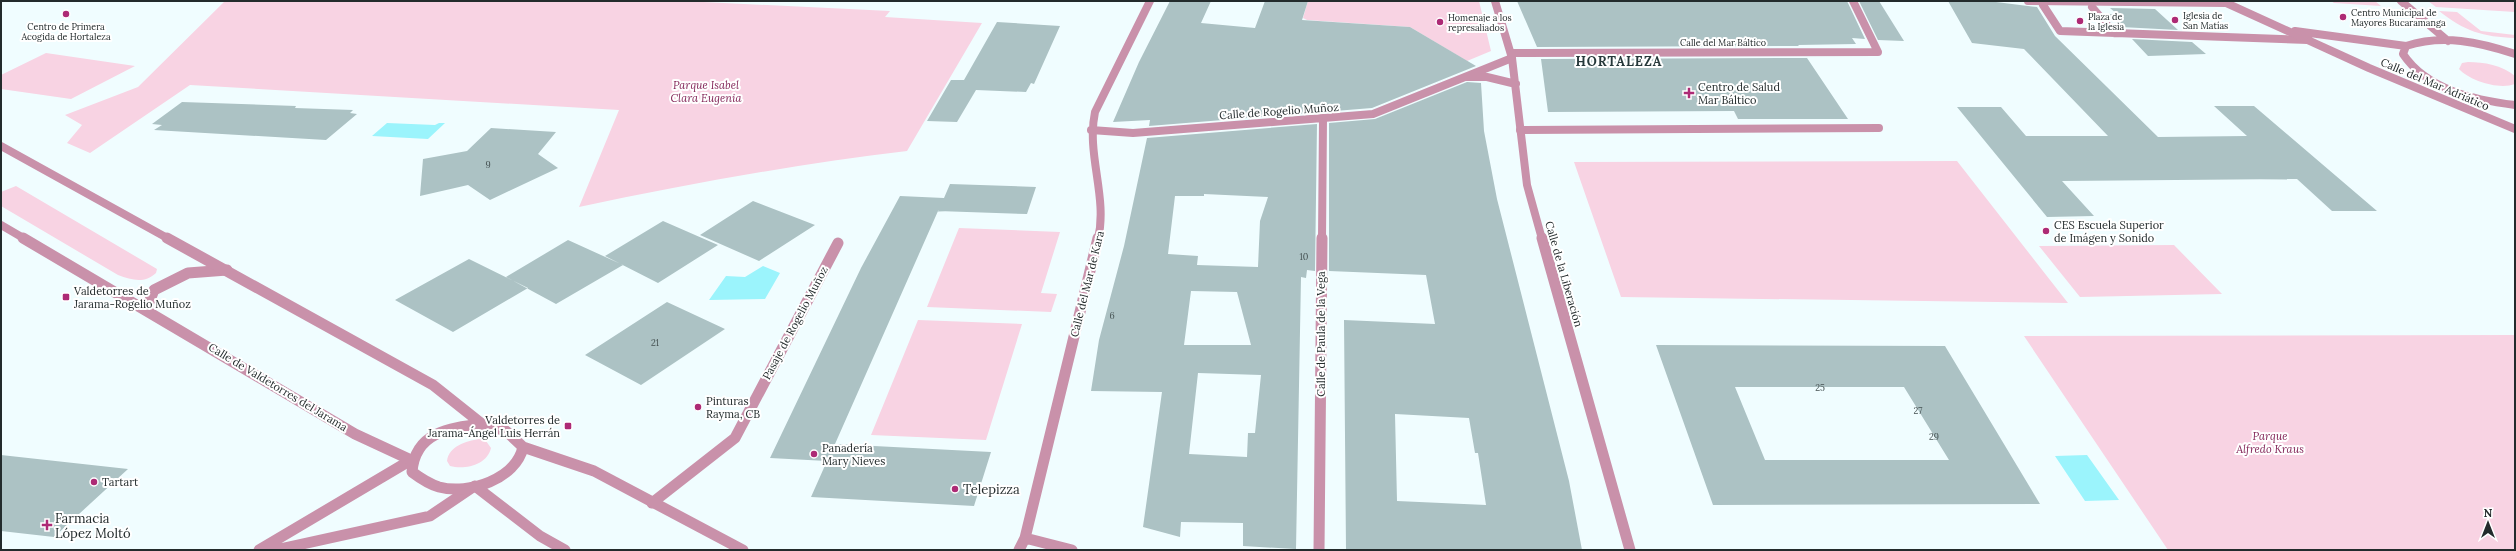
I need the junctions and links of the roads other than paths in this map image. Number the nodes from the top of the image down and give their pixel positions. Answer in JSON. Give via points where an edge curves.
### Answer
{"nodes":[{"id":1,"x":1150,"y":1,"type":"edge"},
{"id":2,"x":1495,"y":1,"type":"edge"},
{"id":3,"x":1853,"y":1,"type":"edge"},
{"id":4,"x":2028,"y":1,"type":"edge"},
{"id":5,"x":2401,"y":1,"type":"edge"},
{"id":6,"x":2171,"y":2,"type":"edge"},
{"id":7,"x":2224,"y":2,"type":"edge"},
{"id":8,"x":2043,"y":5,"type":"dead end"},
{"id":9,"x":2092,"y":7,"type":"dead end"},
{"id":10,"x":2285,"y":30,"type":"junction"},
{"id":11,"x":2114,"y":33,"type":"junction"},
{"id":12,"x":2308,"y":40,"type":"junction"},
{"id":13,"x":2448,"y":40,"type":"junction"},
{"id":14,"x":2406,"y":46,"type":"junction"},
{"id":15,"x":2515,"y":53,"type":"edge"},
{"id":16,"x":1512,"y":55,"type":"junction"},
{"id":17,"x":2369,"y":68,"type":"junction"},
{"id":18,"x":1462,"y":77,"type":"junction"},
{"id":19,"x":1516,"y":84,"type":"junction"},
{"id":20,"x":2442,"y":86,"type":"junction"},
{"id":21,"x":2454,"y":91,"type":"junction"},
{"id":22,"x":2515,"y":105,"type":"edge"},
{"id":23,"x":1323,"y":119,"type":"junction"},
{"id":24,"x":2492,"y":120,"type":"junction"},
{"id":25,"x":1879,"y":128,"type":"dead end"},
{"id":26,"x":2515,"y":129,"type":"edge"},
{"id":27,"x":1091,"y":130,"type":"junction"},
{"id":28,"x":1520,"y":130,"type":"junction"},
{"id":29,"x":1,"y":146,"type":"edge"},
{"id":30,"x":1,"y":225,"type":"edge"},
{"id":31,"x":838,"y":243,"type":"dead end"},
{"id":32,"x":227,"y":270,"type":"junction"},
{"id":33,"x":146,"y":310,"type":"junction"},
{"id":34,"x":482,"y":424,"type":"junction"},
{"id":35,"x":523,"y":447,"type":"junction"},
{"id":36,"x":411,"y":460,"type":"junction"},
{"id":37,"x":475,"y":486,"type":"junction"},
{"id":38,"x":652,"y":503,"type":"junction"},
{"id":39,"x":1025,"y":538,"type":"junction"},
{"id":40,"x":259,"y":550,"type":"edge"},
{"id":41,"x":275,"y":550,"type":"edge"},
{"id":42,"x":565,"y":550,"type":"edge"},
{"id":43,"x":743,"y":550,"type":"edge"},
{"id":44,"x":1019,"y":550,"type":"edge"},
{"id":45,"x":1072,"y":550,"type":"edge"},
{"id":46,"x":1319,"y":550,"type":"edge"},
{"id":47,"x":1630,"y":550,"type":"edge"}],
"edges":[{"from":1,"to":27,"type":"street","name":"Calle del Mar de Kara","via":[[1095,112]]},
{"from":2,"to":16,"type":"street","name":"Calle de la Liberación"},
{"from":3,"to":16,"type":"street","name":"Calle del Mar Báltico","via":[[1878,52]]},
{"from":4,"to":6,"type":"street"},
{"from":5,"to":13,"type":"street"},
{"from":6,"to":7,"type":"street"},
{"from":7,"to":10,"type":"street","name":"Calle del Mar Adriático"},
{"from":8,"to":11,"type":"street","via":[[2060,31]]},
{"from":9,"to":11,"type":"street"},
{"from":10,"to":12,"type":"street","name":"Calle del Mar Adriático"},
{"from":10,"to":14,"type":"street","name":"Calle del Mar Adriático"},
{"from":11,"to":12,"type":"street"},
{"from":12,"to":17,"type":"street","name":"Calle del Mar Adriático"},
{"from":13,"to":14,"type":"street","via":[[2431,40]]},
{"from":13,"to":15,"type":"street"},
{"from":14,"to":20,"type":"street","via":[[2402,54],[2407,64]]},
{"from":16,"to":18,"type":"street","name":"Calle de Rogelio Muñoz"},
{"from":16,"to":19,"type":"street","name":"Calle de la Liberación"},
{"from":17,"to":20,"type":"street","name":"Calle del Mar Adriático"},
{"from":17,"to":24,"type":"street","name":"Calle del Mar Adriático"},
{"from":18,"to":19,"type":"street","name":"Calle de Rogelio Muñoz","via":[[1487,77]]},
{"from":18,"to":23,"type":"street","name":"Calle de Rogelio Muñoz","via":[[1373,114]]},
{"from":19,"to":28,"type":"street","name":"Calle de la Liberación"},
{"from":20,"to":21,"type":"street"},
{"from":21,"to":22,"type":"street"},
{"from":21,"to":24,"type":"street","name":"Calle del Mar Adriático"},
{"from":23,"to":27,"type":"street","name":"Calle de Rogelio Muñoz","via":[[1133,132]]},
{"from":23,"to":46,"type":"street","name":"Calle de Paula de la Vega"},
{"from":24,"to":26,"type":"street","name":"Calle del Mar Adriático"},
{"from":25,"to":28,"type":"street"},
{"from":27,"to":39,"type":"street","name":"Calle del Mar de Kara","via":[[1102,221]]},
{"from":28,"to":47,"type":"street","name":"Calle de la Liberación","via":[[1526,185]]},
{"from":29,"to":32,"type":"street"},
{"from":30,"to":33,"type":"street","name":"Calle de Valdetorres del Jarama"},
{"from":31,"to":38,"type":"street","name":"Pasaje de Rogelio Muñoz","via":[[735,438]]},
{"from":32,"to":33,"type":"street","via":[[188,274],[154,290]]},
{"from":32,"to":34,"type":"street","via":[[434,385]]},
{"from":33,"to":36,"type":"street","name":"Calle de Valdetorres del Jarama","via":[[355,434]]},
{"from":34,"to":35,"type":"street","via":[[501,427],[516,436]]},
{"from":34,"to":36,"type":"street","via":[[460,426],[440,432],[421,444]]},
{"from":35,"to":37,"type":"street","via":[[519,460],[508,471]]},
{"from":35,"to":38,"type":"street","via":[[594,471]]},
{"from":36,"to":37,"type":"street","via":[[412,472],[426,482],[445,488]]},
{"from":36,"to":40,"type":"street"},
{"from":37,"to":41,"type":"street","via":[[430,516]]},
{"from":37,"to":42,"type":"street","via":[[540,536]]},
{"from":38,"to":43,"type":"street"},
{"from":39,"to":44,"type":"street","name":"Calle del Mar de Kara"},
{"from":39,"to":45,"type":"street"}]}
